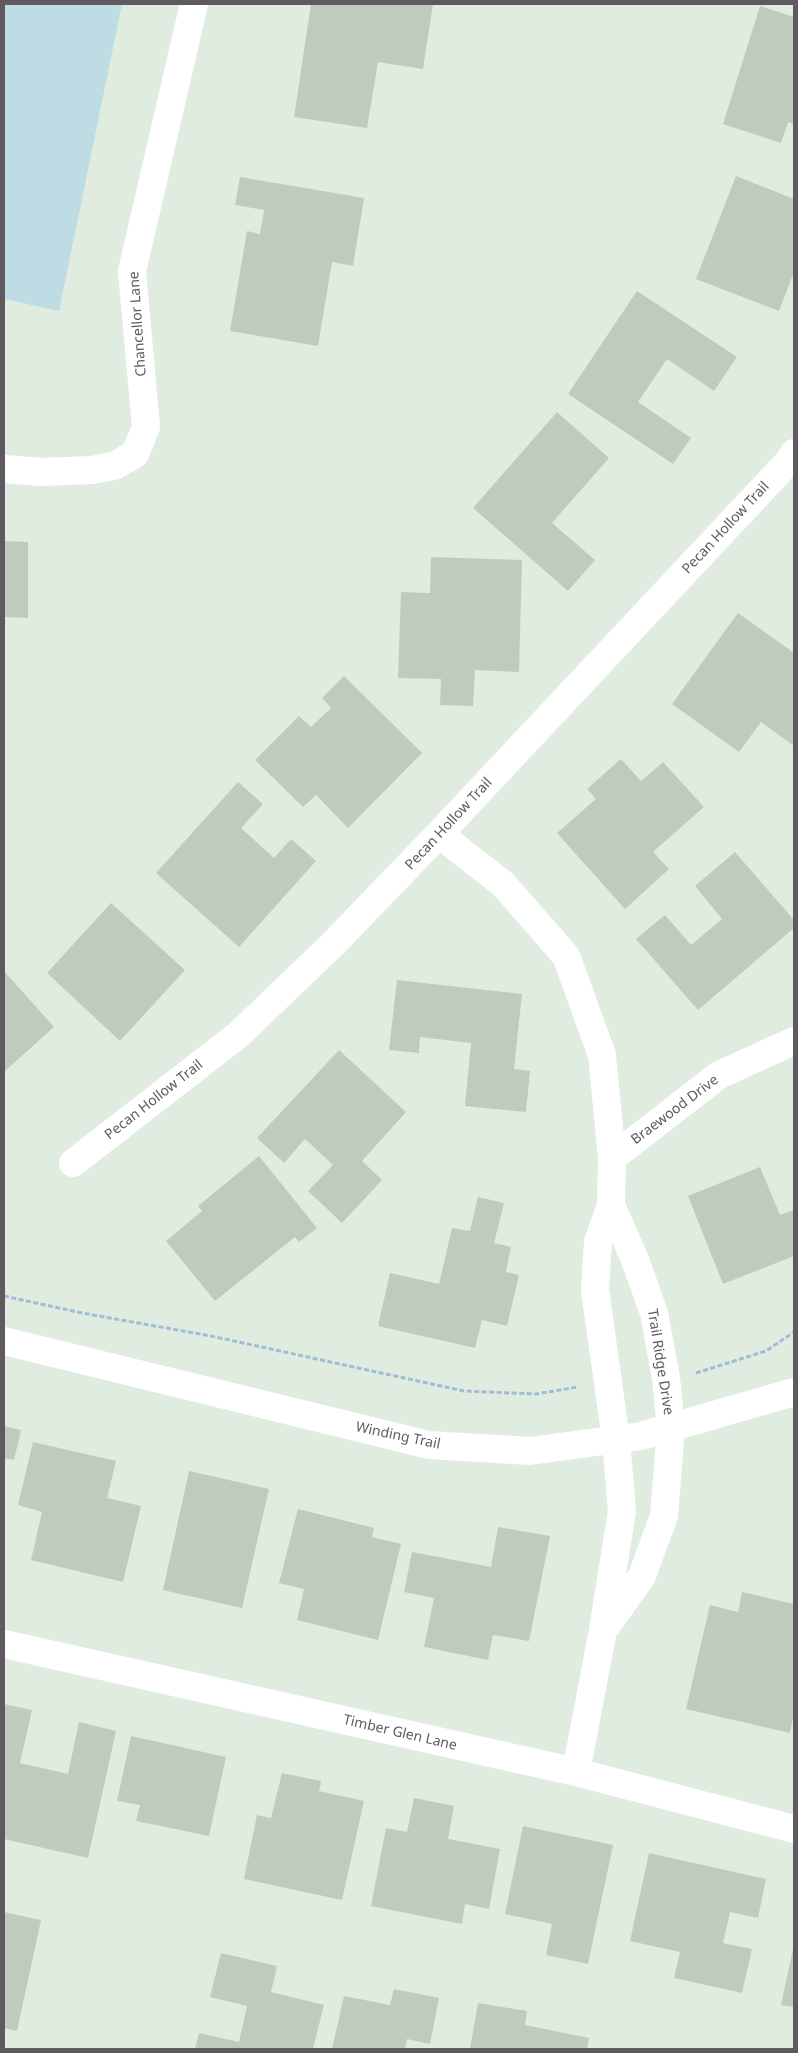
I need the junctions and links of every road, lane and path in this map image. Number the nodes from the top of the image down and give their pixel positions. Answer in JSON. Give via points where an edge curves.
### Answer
{"nodes":[{"id":1,"x":194,"y":4,"type":"edge"},
{"id":2,"x":794,"y":453,"type":"edge"},
{"id":3,"x":4,"y":469,"type":"edge"},
{"id":4,"x":439,"y":834,"type":"junction"},
{"id":5,"x":794,"y":1041,"type":"edge"},
{"id":6,"x":612,"y":1158,"type":"junction"},
{"id":7,"x":73,"y":1163,"type":"dead end"},
{"id":8,"x":611,"y":1205,"type":"junction"},
{"id":9,"x":4,"y":1296,"type":"edge"},
{"id":10,"x":794,"y":1332,"type":"edge"},
{"id":11,"x":4,"y":1341,"type":"edge"},
{"id":12,"x":666,"y":1378,"type":"junction"},
{"id":13,"x":608,"y":1384,"type":"junction"},
{"id":14,"x":794,"y":1392,"type":"edge"},
{"id":15,"x":670,"y":1428,"type":"junction"},
{"id":16,"x":616,"y":1440,"type":"junction"},
{"id":17,"x":603,"y":1630,"type":"junction"},
{"id":18,"x":4,"y":1644,"type":"edge"},
{"id":19,"x":576,"y":1772,"type":"junction"},
{"id":20,"x":794,"y":1829,"type":"edge"}],
"edges":[{"from":1,"to":3,"type":"street","name":"Chancellor Lane","via":[[132,271],[146,427],[135,454],[114,466],[92,470],[41,472]]},
{"from":2,"to":4,"type":"street","name":"Pecan Hollow Trail"},
{"from":4,"to":6,"type":"street","name":"Trail Ridge Drive","via":[[502,884],[566,956],[602,1055]]},
{"from":4,"to":7,"type":"street","name":"Pecan Hollow Trail","via":[[333,944],[238,1035]]},
{"from":5,"to":6,"type":"street","name":"Braewood Drive","via":[[719,1075]]},
{"from":6,"to":8,"type":"street","name":"Trail Ridge Drive"},
{"from":8,"to":12,"type":"street","name":"Trail Ridge Drive","via":[[654,1313]]},
{"from":8,"to":13,"type":"street","name":"Trail Ridge Drive","via":[[598,1242],[595,1290]]},
{"from":9,"to":13,"type":"path","via":[[211,1336],[464,1391],[536,1394]]},
{"from":10,"to":12,"type":"path","via":[[766,1350],[698,1373]]},
{"from":11,"to":16,"type":"street","name":"Winding Trail","via":[[430,1445],[530,1451]]},
{"from":12,"to":15,"type":"street","name":"Trail Ridge Drive"},
{"from":13,"to":16,"type":"street","name":"Trail Ridge Drive"},
{"from":14,"to":15,"type":"street","name":"Winding Trail"},
{"from":15,"to":16,"type":"street","name":"Winding Trail"},
{"from":15,"to":17,"type":"street","name":"Trail Ridge Drive","via":[[664,1516],[642,1576]]},
{"from":16,"to":17,"type":"street","name":"Trail Ridge Drive","via":[[622,1511]]},
{"from":17,"to":19,"type":"street","name":"Trail Ridge Drive"},
{"from":18,"to":19,"type":"street","name":"Timber Glen Lane"},
{"from":19,"to":20,"type":"street","name":"Timber Glen Lane"}]}
